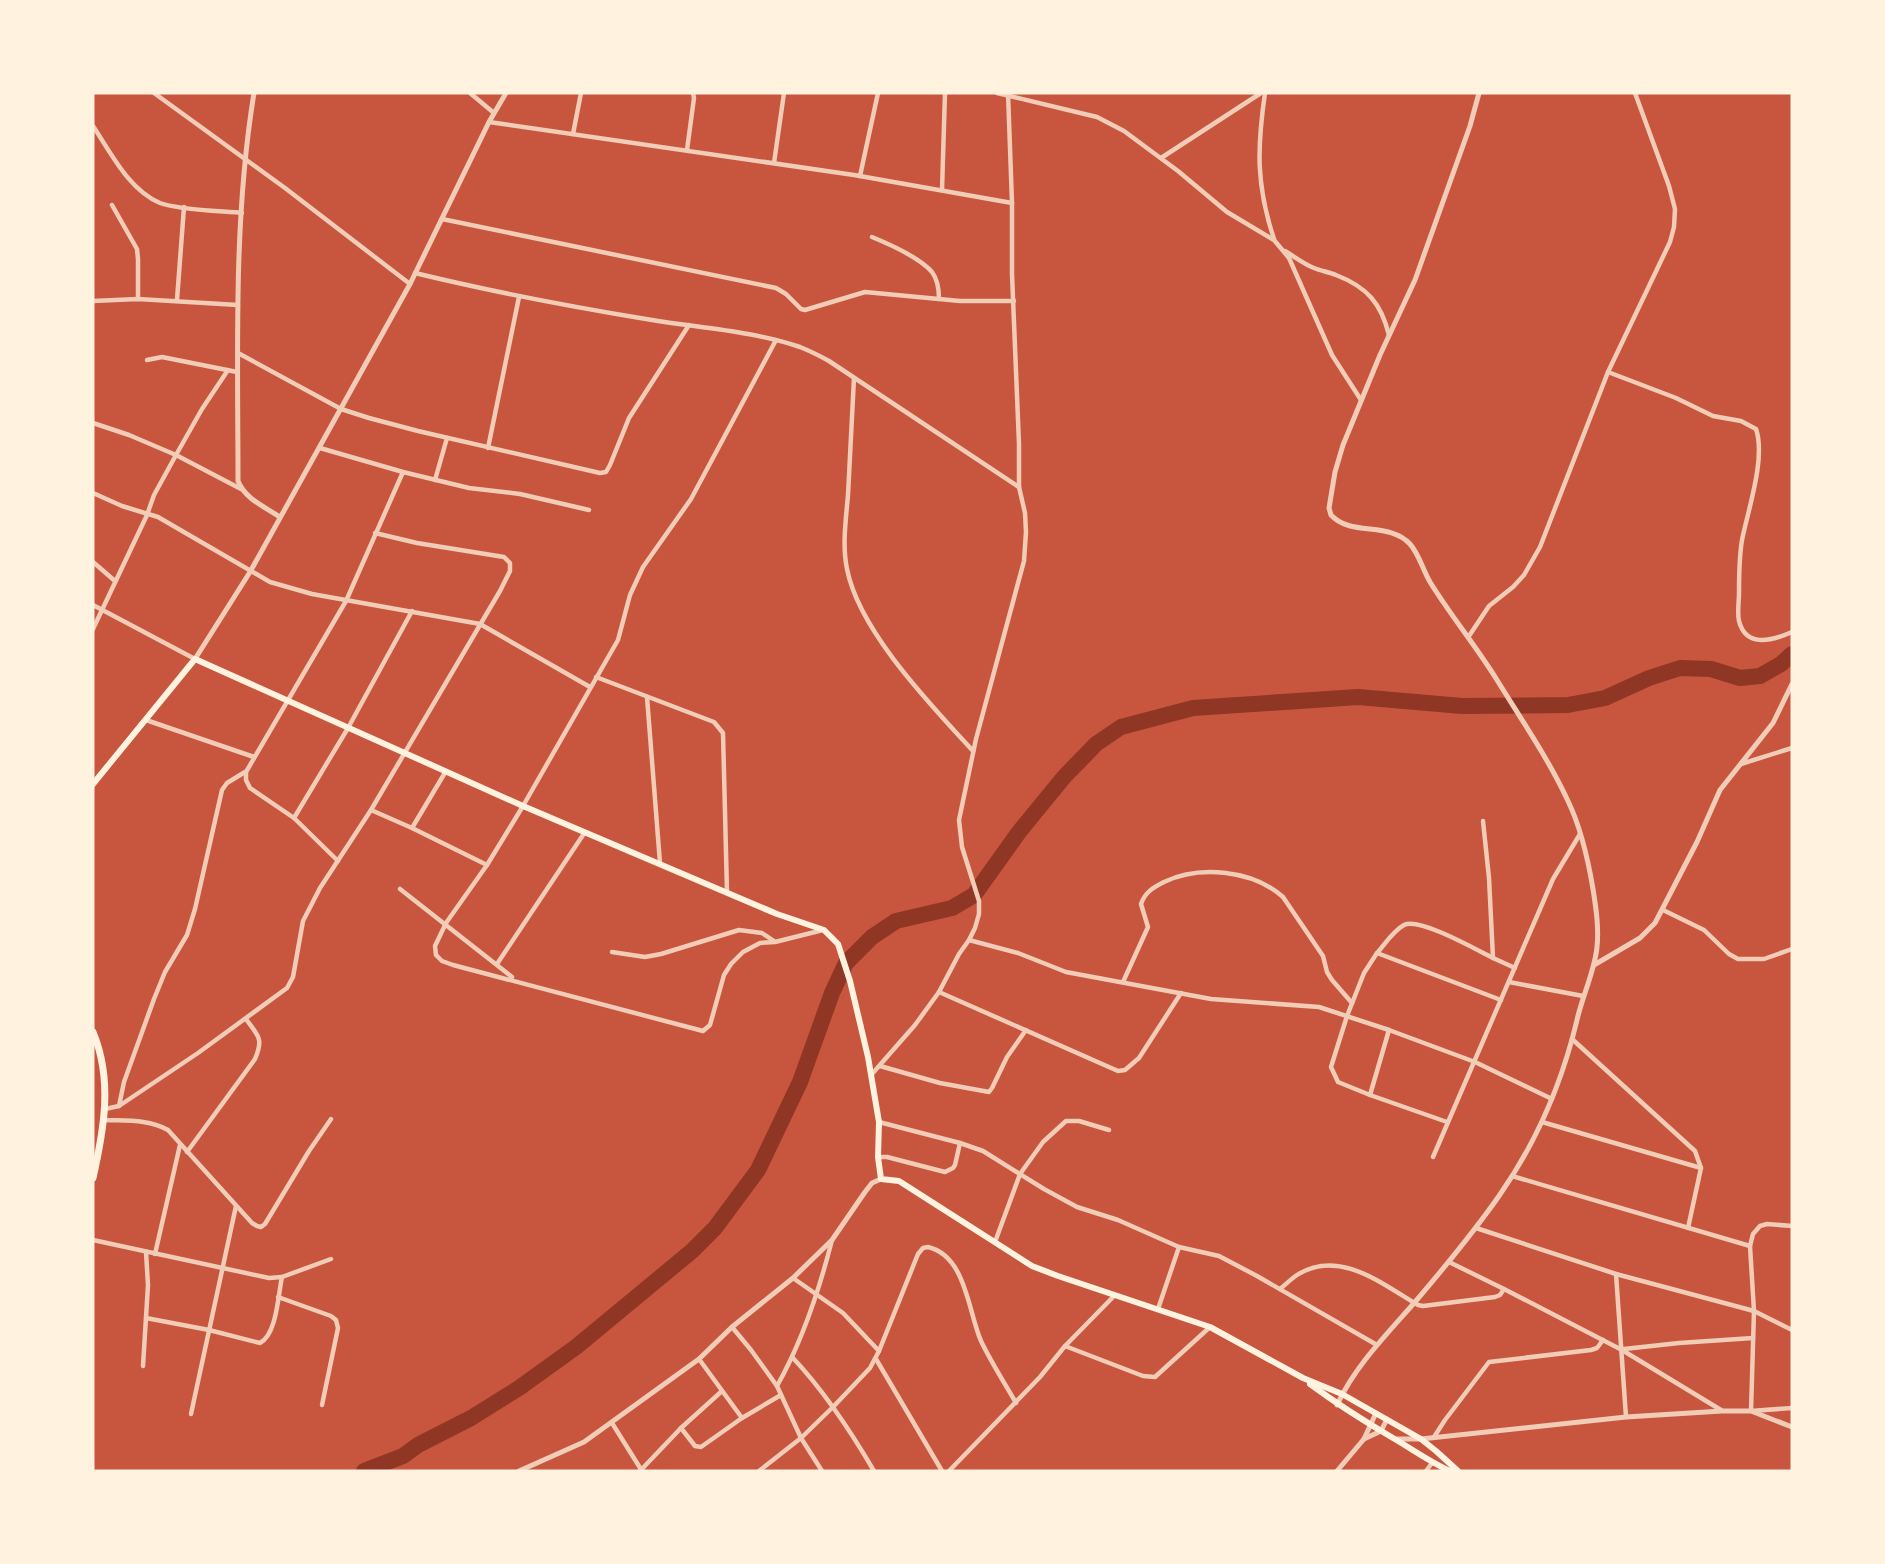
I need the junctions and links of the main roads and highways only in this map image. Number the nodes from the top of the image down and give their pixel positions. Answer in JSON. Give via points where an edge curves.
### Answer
{"nodes":[{"id":1,"x":96,"y":775,"type":"edge"},
{"id":2,"x":93,"y":785,"type":"edge"},
{"id":3,"x":93,"y":1032,"type":"edge"},
{"id":4,"x":93,"y":1178,"type":"edge"},
{"id":5,"x":1303,"y":1378,"type":"junction"},
{"id":6,"x":1450,"y":1471,"type":"edge"},
{"id":7,"x":1458,"y":1471,"type":"edge"}],
"edges":[{"from":1,"to":2,"type":"main road"},
{"from":1,"to":5,"type":"main road","via":[[195,659],[523,806],[824,930],[838,944],[872,1074],[881,1179],[899,1181],[1032,1266],[1210,1327]]},
{"from":3,"to":4,"type":"main road","via":[[104,1072],[105,1109]]},
{"from":5,"to":6,"type":"main road","via":[[1337,1405]]},
{"from":5,"to":7,"type":"main road","via":[[1342,1394],[1421,1439]]}]}
